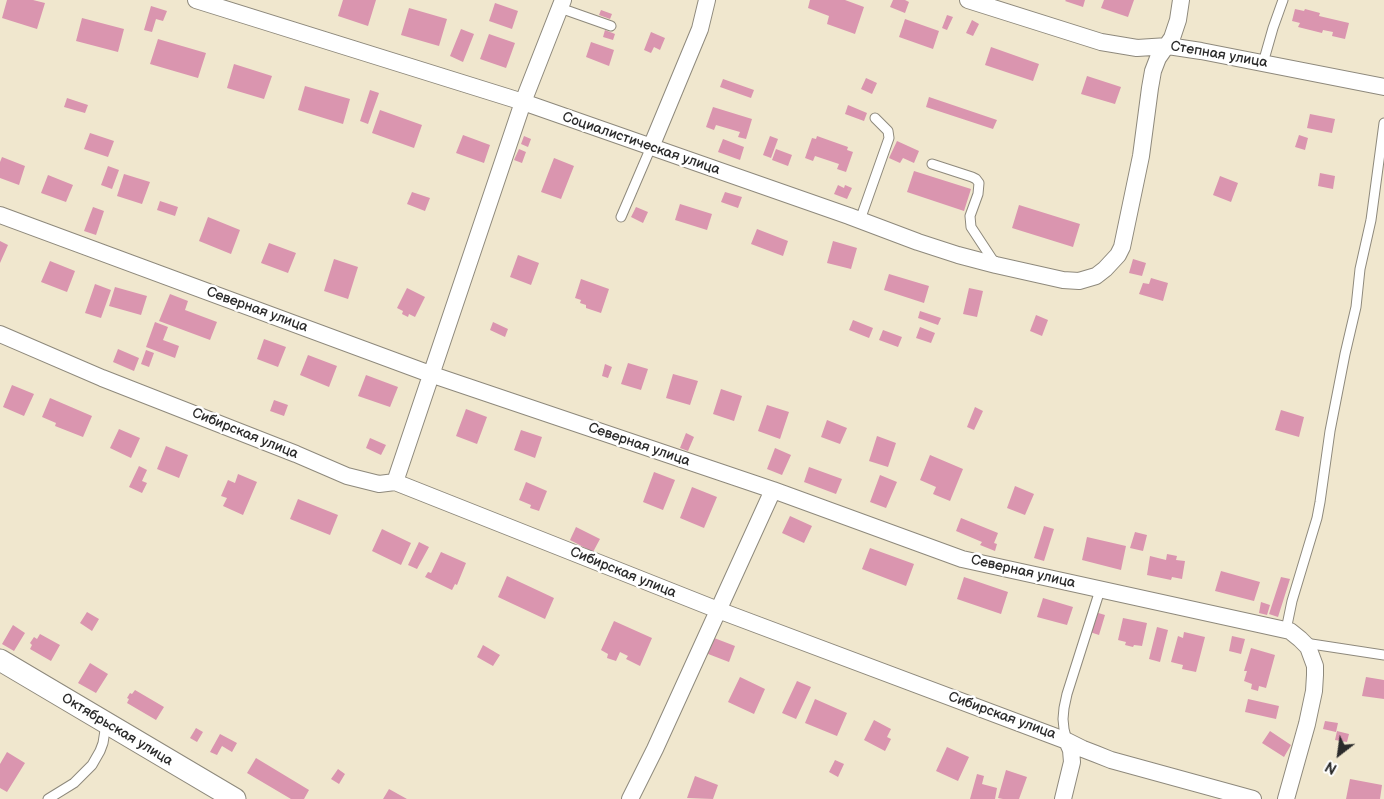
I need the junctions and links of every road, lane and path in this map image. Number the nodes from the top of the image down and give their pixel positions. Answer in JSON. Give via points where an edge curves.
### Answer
{"nodes":[{"id":1,"x":196,"y":0,"type":"edge"},
{"id":2,"x":707,"y":0,"type":"edge"},
{"id":3,"x":968,"y":0,"type":"edge"},
{"id":4,"x":1181,"y":0,"type":"edge"},
{"id":5,"x":1283,"y":0,"type":"edge"},
{"id":6,"x":562,"y":4,"type":"edge"},
{"id":7,"x":611,"y":26,"type":"dead end"},
{"id":8,"x":1168,"y":46,"type":"junction"},
{"id":9,"x":1263,"y":63,"type":"junction"},
{"id":10,"x":1384,"y":87,"type":"edge"},
{"id":11,"x":523,"y":102,"type":"junction"},
{"id":12,"x":875,"y":118,"type":"dead end"},
{"id":13,"x":1384,"y":123,"type":"edge"},
{"id":14,"x":651,"y":147,"type":"junction"},
{"id":15,"x":932,"y":164,"type":"dead end"},
{"id":16,"x":0,"y":214,"type":"edge"},
{"id":17,"x":621,"y":217,"type":"dead end"},
{"id":18,"x":860,"y":220,"type":"junction"},
{"id":19,"x":996,"y":265,"type":"junction"},
{"id":20,"x":0,"y":334,"type":"edge"},
{"id":21,"x":430,"y":374,"type":"junction"},
{"id":22,"x":395,"y":482,"type":"junction"},
{"id":23,"x":772,"y":490,"type":"junction"},
{"id":24,"x":1100,"y":590,"type":"junction"},
{"id":25,"x":718,"y":610,"type":"junction"},
{"id":26,"x":1288,"y":631,"type":"junction"},
{"id":27,"x":1304,"y":643,"type":"junction"},
{"id":28,"x":1384,"y":655,"type":"edge"},
{"id":29,"x":0,"y":660,"type":"edge"},
{"id":30,"x":106,"y":723,"type":"junction"},
{"id":31,"x":1067,"y":741,"type":"junction"},
{"id":32,"x":48,"y":799,"type":"edge"},
{"id":33,"x":235,"y":799,"type":"edge"},
{"id":34,"x":630,"y":799,"type":"edge"},
{"id":35,"x":1062,"y":799,"type":"edge"},
{"id":36,"x":1253,"y":799,"type":"edge"},
{"id":37,"x":1286,"y":799,"type":"edge"}],
"edges":[{"from":1,"to":11,"type":"street","name":"Социалистическая улица"},
{"from":2,"to":14,"type":"street","via":[[700,29]]},
{"from":3,"to":8,"type":"street","name":"Степная улица","via":[[1101,42],[1137,48]]},
{"from":4,"to":8,"type":"street","via":[[1178,20]]},
{"from":5,"to":9,"type":"lane"},
{"from":6,"to":7,"type":"lane"},
{"from":6,"to":11,"type":"street"},
{"from":8,"to":9,"type":"street","name":"Степная улица"},
{"from":8,"to":19,"type":"street","name":"Социалистическая улица","via":[[1153,71],[1141,156],[1118,255],[1096,276],[1078,281]]},
{"from":9,"to":10,"type":"street","name":"Степная улица"},
{"from":11,"to":14,"type":"street","name":"Социалистическая улица"},
{"from":11,"to":21,"type":"street"},
{"from":12,"to":18,"type":"lane","via":[[888,131],[889,138]]},
{"from":13,"to":26,"type":"lane","via":[[1371,220],[1330,431],[1317,518],[1293,595]]},
{"from":14,"to":17,"type":"lane"},
{"from":14,"to":18,"type":"street","name":"Социалистическая улица"},
{"from":15,"to":19,"type":"lane","via":[[972,177],[979,183],[970,216],[971,227]]},
{"from":16,"to":21,"type":"street","name":"Северная улица"},
{"from":18,"to":19,"type":"street","name":"Социалистическая улица","via":[[918,242]]},
{"from":20,"to":22,"type":"street","name":"Сибирская улица","via":[[347,476],[378,484]]},
{"from":21,"to":22,"type":"street"},
{"from":21,"to":23,"type":"street","name":"Северная улица"},
{"from":22,"to":25,"type":"street","name":"Сибирская улица"},
{"from":23,"to":24,"type":"street","name":"Северная улица","via":[[962,559]]},
{"from":23,"to":25,"type":"street"},
{"from":24,"to":26,"type":"street","name":"Северная улица"},
{"from":24,"to":31,"type":"lane","via":[[1067,694],[1063,719]]},
{"from":25,"to":31,"type":"street","name":"Сибирская улица"},
{"from":25,"to":34,"type":"street"},
{"from":26,"to":27,"type":"street"},
{"from":27,"to":28,"type":"lane"},
{"from":27,"to":37,"type":"street","via":[[1315,666],[1314,690]]},
{"from":29,"to":30,"type":"street","name":"Октябрьская улица"},
{"from":30,"to":32,"type":"lane","via":[[103,743],[92,765],[74,783]]},
{"from":30,"to":33,"type":"street","name":"Октябрьская улица"},
{"from":31,"to":35,"type":"street","via":[[1072,762]]},
{"from":31,"to":36,"type":"street","name":"Сибирская улица","via":[[1111,760]]}]}
